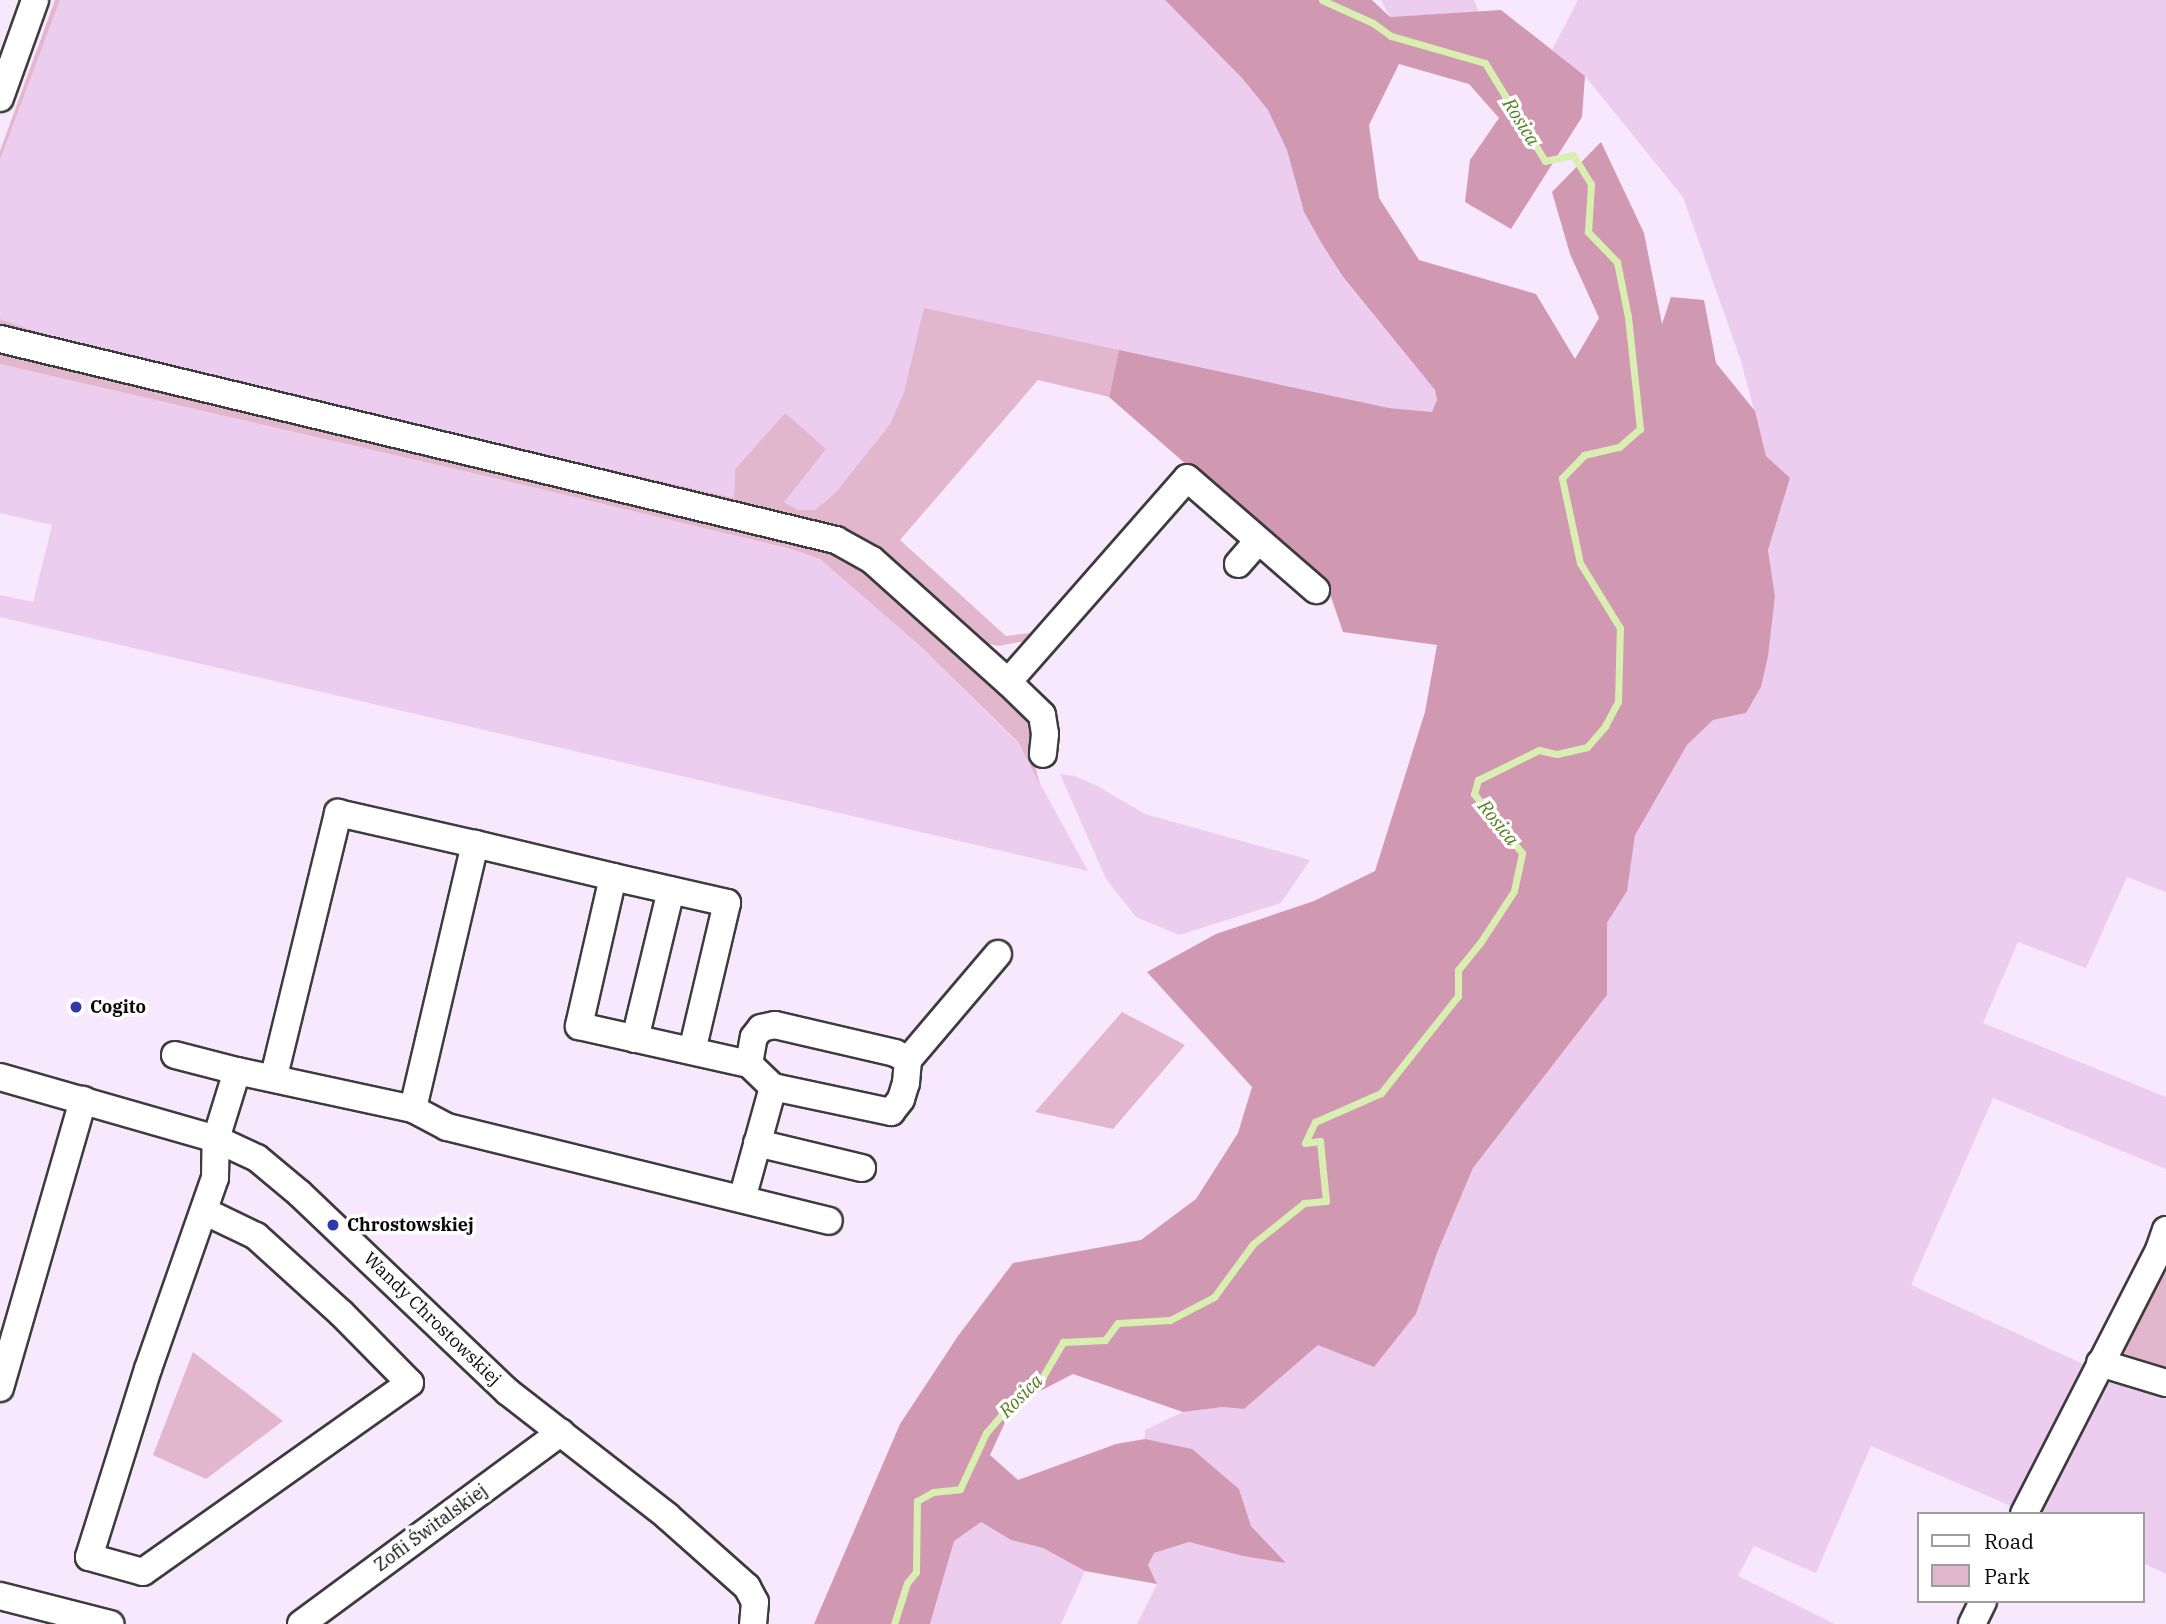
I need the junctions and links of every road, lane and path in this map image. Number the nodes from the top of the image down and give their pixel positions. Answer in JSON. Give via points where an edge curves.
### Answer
{"nodes":[{"id":1,"x":35,"y":0,"type":"edge"},
{"id":2,"x":0,"y":98,"type":"edge"},
{"id":3,"x":0,"y":339,"type":"edge"},
{"id":4,"x":1258,"y":541,"type":"junction"},
{"id":5,"x":1238,"y":564,"type":"dead end"},
{"id":6,"x":1316,"y":590,"type":"dead end"},
{"id":7,"x":1008,"y":682,"type":"junction"},
{"id":8,"x":1042,"y":754,"type":"dead end"},
{"id":9,"x":475,"y":844,"type":"junction"},
{"id":10,"x":613,"y":877,"type":"junction"},
{"id":11,"x":671,"y":890,"type":"junction"},
{"id":12,"x":998,"y":954,"type":"dead end"},
{"id":13,"x":635,"y":1039,"type":"junction"},
{"id":14,"x":692,"y":1051,"type":"junction"},
{"id":15,"x":175,"y":1055,"type":"dead end"},
{"id":16,"x":908,"y":1060,"type":"junction"},
{"id":17,"x":749,"y":1064,"type":"junction"},
{"id":18,"x":237,"y":1071,"type":"junction"},
{"id":19,"x":274,"y":1076,"type":"junction"},
{"id":20,"x":0,"y":1077,"type":"edge"},
{"id":21,"x":773,"y":1087,"type":"junction"},
{"id":22,"x":83,"y":1100,"type":"junction"},
{"id":23,"x":414,"y":1109,"type":"junction"},
{"id":24,"x":216,"y":1139,"type":"junction"},
{"id":25,"x":757,"y":1143,"type":"junction"},
{"id":26,"x":862,"y":1168,"type":"dead end"},
{"id":27,"x":742,"y":1199,"type":"junction"},
{"id":28,"x":204,"y":1211,"type":"junction"},
{"id":29,"x":830,"y":1221,"type":"dead end"},
{"id":30,"x":2166,"y":1230,"type":"edge"},
{"id":31,"x":2100,"y":1363,"type":"junction"},
{"id":32,"x":2166,"y":1383,"type":"edge"},
{"id":33,"x":0,"y":1388,"type":"edge"},
{"id":34,"x":561,"y":1432,"type":"junction"},
{"id":35,"x":2025,"y":1512,"type":"edge"},
{"id":36,"x":0,"y":1596,"type":"edge"},
{"id":37,"x":1982,"y":1603,"type":"edge"},
{"id":38,"x":110,"y":1624,"type":"edge"},
{"id":39,"x":301,"y":1624,"type":"edge"},
{"id":40,"x":753,"y":1624,"type":"edge"},
{"id":41,"x":1972,"y":1624,"type":"edge"}],
"edges":[{"from":1,"to":2,"type":"street"},
{"from":3,"to":7,"type":"street","via":[[836,540],[872,560]]},
{"from":4,"to":5,"type":"street"},
{"from":4,"to":6,"type":"street"},
{"from":4,"to":7,"type":"street","via":[[1187,478]]},
{"from":7,"to":8,"type":"street","via":[[1042,715]]},
{"from":9,"to":10,"type":"street"},
{"from":9,"to":19,"type":"street","via":[[338,813]]},
{"from":9,"to":23,"type":"street"},
{"from":10,"to":11,"type":"street"},
{"from":10,"to":13,"type":"street","via":[[579,1026]]},
{"from":11,"to":13,"type":"street"},
{"from":11,"to":14,"type":"street","via":[[727,903]]},
{"from":12,"to":16,"type":"street"},
{"from":13,"to":14,"type":"street"},
{"from":14,"to":17,"type":"street"},
{"from":15,"to":18,"type":"street"},
{"from":16,"to":17,"type":"street","via":[[775,1025],[761,1028],[754,1037]]},
{"from":16,"to":21,"type":"street","via":[[904,1091],[891,1112]]},
{"from":17,"to":21,"type":"street"},
{"from":18,"to":19,"type":"street"},
{"from":18,"to":24,"type":"street"},
{"from":19,"to":23,"type":"street"},
{"from":20,"to":22,"type":"street","name":"Wandy Chrostowskiej"},
{"from":21,"to":25,"type":"street"},
{"from":22,"to":24,"type":"street","name":"Wandy Chrostowskiej"},
{"from":22,"to":33,"type":"street"},
{"from":23,"to":27,"type":"street","via":[[447,1127]]},
{"from":24,"to":28,"type":"street","via":[[215,1178]]},
{"from":24,"to":34,"type":"street","name":"Wandy Chrostowskiej","via":[[257,1158],[299,1193],[508,1392]]},
{"from":25,"to":26,"type":"street"},
{"from":25,"to":27,"type":"street"},
{"from":27,"to":29,"type":"street"},
{"from":28,"to":28,"type":"street","via":[[89,1557],[143,1572],[410,1382],[256,1236]]},
{"from":30,"to":31,"type":"street"},
{"from":31,"to":32,"type":"street"},
{"from":31,"to":35,"type":"street"},
{"from":34,"to":39,"type":"street","name":"Zofii Świtalskiej"},
{"from":34,"to":40,"type":"street","name":"Wandy Chrostowskiej","via":[[747,1587],[755,1602]]},
{"from":36,"to":38,"type":"street"},
{"from":37,"to":41,"type":"street"}]}
